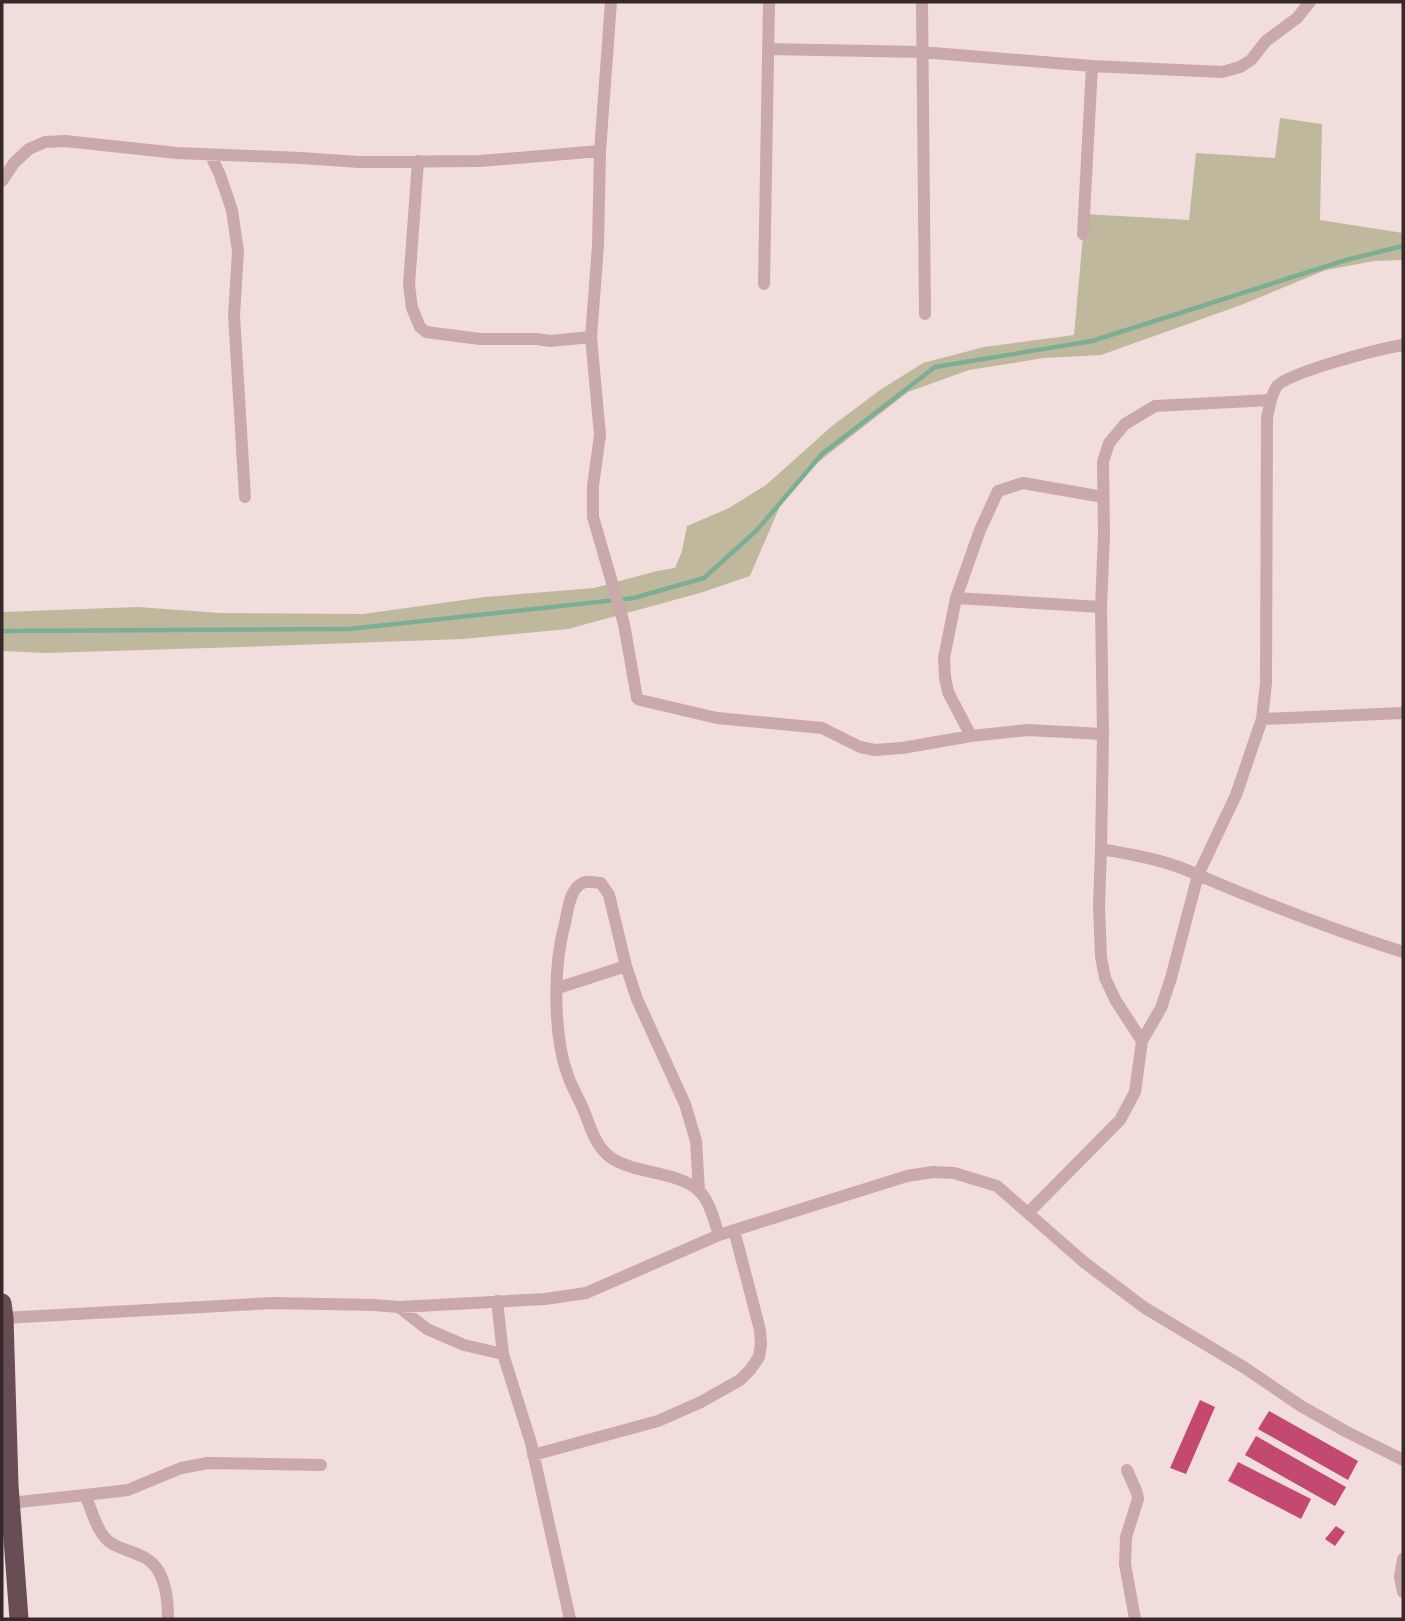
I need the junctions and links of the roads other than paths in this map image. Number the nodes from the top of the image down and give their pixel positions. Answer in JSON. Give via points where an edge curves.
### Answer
{"nodes":[{"id":1,"x":611,"y":2,"type":"edge"},
{"id":2,"x":769,"y":2,"type":"edge"},
{"id":3,"x":922,"y":2,"type":"edge"},
{"id":4,"x":1310,"y":2,"type":"edge"},
{"id":5,"x":768,"y":49,"type":"junction"},
{"id":6,"x":921,"y":52,"type":"junction"},
{"id":7,"x":1092,"y":66,"type":"junction"},
{"id":8,"x":600,"y":151,"type":"junction"},
{"id":9,"x":211,"y":156,"type":"junction"},
{"id":10,"x":418,"y":161,"type":"junction"},
{"id":11,"x":2,"y":181,"type":"edge"},
{"id":12,"x":1083,"y":234,"type":"dead end"},
{"id":13,"x":764,"y":284,"type":"dead end"},
{"id":14,"x":925,"y":314,"type":"dead end"},
{"id":15,"x":591,"y":337,"type":"junction"},
{"id":16,"x":1403,"y":345,"type":"edge"},
{"id":17,"x":1271,"y":400,"type":"junction"},
{"id":18,"x":244,"y":497,"type":"dead end"},
{"id":19,"x":1103,"y":497,"type":"junction"},
{"id":20,"x":956,"y":598,"type":"junction"},
{"id":21,"x":1101,"y":607,"type":"junction"},
{"id":22,"x":1403,"y":713,"type":"edge"},
{"id":23,"x":1262,"y":719,"type":"junction"},
{"id":24,"x":1103,"y":734,"type":"junction"},
{"id":25,"x":971,"y":736,"type":"junction"},
{"id":26,"x":1101,"y":849,"type":"junction"},
{"id":27,"x":1198,"y":875,"type":"junction"},
{"id":28,"x":1403,"y":951,"type":"edge"},
{"id":29,"x":626,"y":966,"type":"junction"},
{"id":30,"x":558,"y":988,"type":"junction"},
{"id":31,"x":1142,"y":1041,"type":"junction"},
{"id":32,"x":699,"y":1191,"type":"junction"},
{"id":33,"x":1028,"y":1213,"type":"junction"},
{"id":34,"x":734,"y":1230,"type":"junction"},
{"id":35,"x":719,"y":1235,"type":"junction"},
{"id":36,"x":497,"y":1301,"type":"junction"},
{"id":37,"x":399,"y":1307,"type":"junction"},
{"id":38,"x":3,"y":1310,"type":"edge"},
{"id":39,"x":503,"y":1354,"type":"junction"},
{"id":40,"x":3,"y":1356,"type":"edge"},
{"id":41,"x":533,"y":1455,"type":"junction"},
{"id":42,"x":1403,"y":1460,"type":"edge"},
{"id":43,"x":321,"y":1465,"type":"dead end"},
{"id":44,"x":1127,"y":1470,"type":"dead end"},
{"id":45,"x":85,"y":1495,"type":"junction"},
{"id":46,"x":10,"y":1503,"type":"junction"},
{"id":47,"x":1403,"y":1559,"type":"edge"},
{"id":48,"x":1403,"y":1591,"type":"edge"},
{"id":49,"x":19,"y":1619,"type":"edge"},
{"id":50,"x":168,"y":1619,"type":"edge"},
{"id":51,"x":569,"y":1619,"type":"edge"},
{"id":52,"x":1135,"y":1619,"type":"edge"}],
"edges":[{"from":1,"to":8,"type":"street"},
{"from":2,"to":5,"type":"street"},
{"from":3,"to":6,"type":"street"},
{"from":4,"to":7,"type":"street","via":[[1240,67],[1222,72]]},
{"from":5,"to":6,"type":"street"},
{"from":5,"to":13,"type":"street"},
{"from":6,"to":7,"type":"street"},
{"from":6,"to":14,"type":"street"},
{"from":7,"to":12,"type":"street"},
{"from":8,"to":10,"type":"street"},
{"from":8,"to":15,"type":"street"},
{"from":9,"to":10,"type":"street"},
{"from":9,"to":11,"type":"street","via":[[45,142],[21,156]]},
{"from":9,"to":18,"type":"street","via":[[232,210],[238,252],[233,315]]},
{"from":10,"to":15,"type":"street","via":[[409,285],[421,327],[426,332],[480,339]]},
{"from":15,"to":25,"type":"street","via":[[600,435],[593,517],[624,624],[637,698],[718,718],[821,728],[876,750]]},
{"from":16,"to":17,"type":"street","via":[[1307,370],[1278,386]]},
{"from":17,"to":19,"type":"street","via":[[1155,406],[1125,424],[1109,443],[1102,462]]},
{"from":17,"to":23,"type":"street"},
{"from":19,"to":20,"type":"street","via":[[1023,483],[998,491]]},
{"from":19,"to":21,"type":"street"},
{"from":20,"to":21,"type":"street"},
{"from":20,"to":25,"type":"street","via":[[944,677]]},
{"from":21,"to":24,"type":"street"},
{"from":22,"to":23,"type":"street"},
{"from":23,"to":27,"type":"street","via":[[1236,795]]},
{"from":24,"to":25,"type":"street","via":[[1028,730]]},
{"from":24,"to":26,"type":"street"},
{"from":26,"to":27,"type":"street","via":[[1154,858]]},
{"from":26,"to":31,"type":"street","via":[[1099,906],[1105,978]]},
{"from":27,"to":28,"type":"street","via":[[1331,929]]},
{"from":27,"to":31,"type":"street","via":[[1168,988]]},
{"from":29,"to":30,"type":"street"},
{"from":29,"to":30,"type":"street","via":[[609,895],[601,883],[587,881],[576,887],[563,928]]},
{"from":29,"to":32,"type":"street","via":[[685,1104],[696,1141]]},
{"from":30,"to":32,"type":"street","via":[[561,1050],[597,1141],[610,1157],[681,1180]]},
{"from":31,"to":33,"type":"street","via":[[1135,1092],[1120,1120]]},
{"from":32,"to":35,"type":"street"},
{"from":33,"to":34,"type":"street","via":[[997,1186],[954,1173],[933,1172],[906,1176]]},
{"from":33,"to":42,"type":"street","via":[[1145,1308],[1301,1406]]},
{"from":34,"to":35,"type":"street"},
{"from":34,"to":41,"type":"street","via":[[760,1330],[759,1357],[750,1370],[701,1402],[658,1421]]},
{"from":35,"to":36,"type":"street","via":[[586,1293]]},
{"from":36,"to":37,"type":"street"},
{"from":36,"to":39,"type":"street"},
{"from":37,"to":38,"type":"street","via":[[273,1303]]},
{"from":37,"to":39,"type":"street","via":[[427,1329],[464,1345]]},
{"from":38,"to":40,"type":"highway"},
{"from":39,"to":41,"type":"street"},
{"from":40,"to":46,"type":"highway"},
{"from":41,"to":51,"type":"street"},
{"from":43,"to":45,"type":"street","via":[[208,1463],[181,1468],[128,1490]]},
{"from":44,"to":52,"type":"street","via":[[1138,1499],[1126,1537],[1125,1564]]},
{"from":45,"to":46,"type":"street"},
{"from":45,"to":50,"type":"street","via":[[110,1542],[149,1559],[158,1572],[168,1594]]},
{"from":46,"to":49,"type":"highway"},
{"from":47,"to":48,"type":"street","via":[[1399,1577]]}]}
